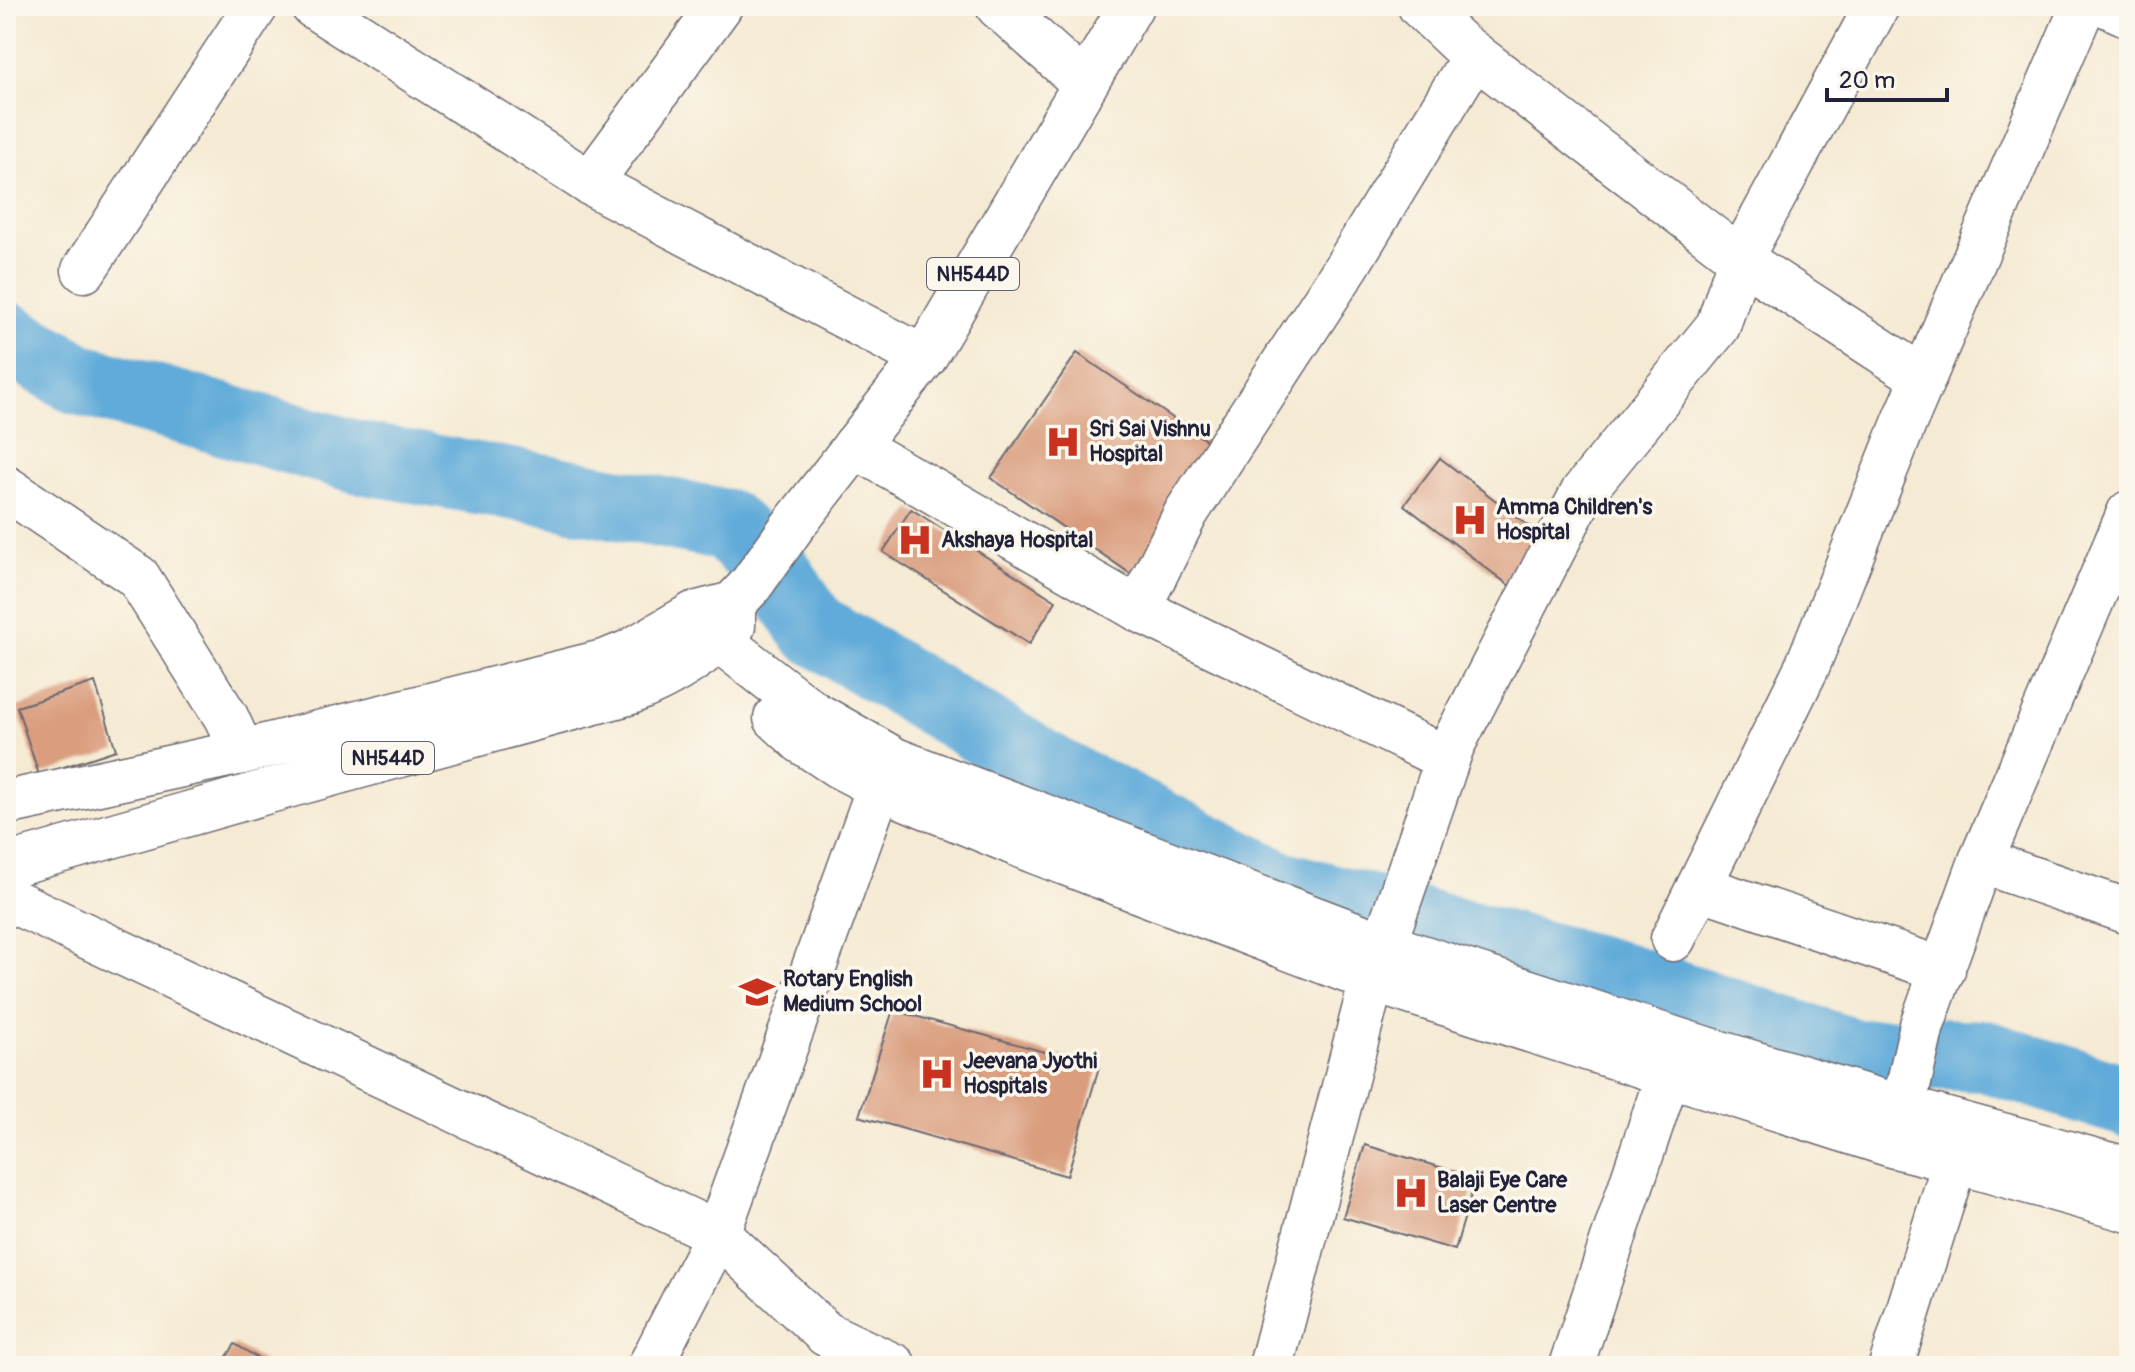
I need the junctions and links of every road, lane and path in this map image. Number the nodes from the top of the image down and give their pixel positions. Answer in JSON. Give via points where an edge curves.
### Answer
{"nodes":[{"id":1,"x":256,"y":6,"type":"edge"},
{"id":2,"x":313,"y":6,"type":"edge"},
{"id":3,"x":720,"y":6,"type":"edge"},
{"id":4,"x":998,"y":6,"type":"edge"},
{"id":5,"x":1131,"y":6,"type":"edge"},
{"id":6,"x":1420,"y":6,"type":"edge"},
{"id":7,"x":1877,"y":6,"type":"edge"},
{"id":8,"x":2083,"y":6,"type":"edge"},
{"id":9,"x":2109,"y":6,"type":"edge"},
{"id":10,"x":2129,"y":15,"type":"edge"},
{"id":11,"x":1475,"y":55,"type":"junction"},
{"id":12,"x":1085,"y":84,"type":"junction"},
{"id":13,"x":590,"y":183,"type":"junction"},
{"id":14,"x":1740,"y":259,"type":"junction"},
{"id":15,"x":84,"y":270,"type":"dead end"},
{"id":16,"x":924,"y":358,"type":"junction"},
{"id":17,"x":1923,"y":378,"type":"junction"},
{"id":18,"x":855,"y":446,"type":"junction"},
{"id":19,"x":6,"y":488,"type":"edge"},
{"id":20,"x":2129,"y":513,"type":"edge"},
{"id":21,"x":1138,"y":609,"type":"junction"},
{"id":22,"x":720,"y":620,"type":"junction"},
{"id":23,"x":242,"y":752,"type":"junction"},
{"id":24,"x":1447,"y":759,"type":"junction"},
{"id":25,"x":879,"y":787,"type":"junction"},
{"id":26,"x":6,"y":803,"type":"edge"},
{"id":27,"x":1981,"y":861,"type":"junction"},
{"id":28,"x":6,"y":866,"type":"edge"},
{"id":29,"x":1699,"y":887,"type":"junction"},
{"id":30,"x":6,"y":898,"type":"edge"},
{"id":31,"x":2129,"y":912,"type":"edge"},
{"id":32,"x":1673,"y":939,"type":"dead end"},
{"id":33,"x":1381,"y":952,"type":"junction"},
{"id":34,"x":1943,"y":970,"type":"junction"},
{"id":35,"x":1668,"y":1074,"type":"junction"},
{"id":36,"x":1901,"y":1115,"type":"junction"},
{"id":37,"x":1958,"y":1143,"type":"junction"},
{"id":38,"x":2129,"y":1170,"type":"edge"},
{"id":39,"x":2129,"y":1210,"type":"edge"},
{"id":40,"x":718,"y":1234,"type":"junction"},
{"id":41,"x":650,"y":1366,"type":"edge"},
{"id":42,"x":894,"y":1366,"type":"edge"},
{"id":43,"x":1271,"y":1366,"type":"edge"},
{"id":44,"x":1571,"y":1366,"type":"edge"},
{"id":45,"x":1891,"y":1366,"type":"edge"}],
"edges":[{"from":1,"to":15,"type":"main road"},
{"from":2,"to":13,"type":"main road"},
{"from":3,"to":13,"type":"main road"},
{"from":4,"to":12,"type":"main road"},
{"from":5,"to":12,"type":"main road","number":"NH544D"},
{"from":6,"to":11,"type":"main road"},
{"from":7,"to":14,"type":"main road"},
{"from":8,"to":17,"type":"main road"},
{"from":9,"to":10,"type":"main road"},
{"from":11,"to":14,"type":"main road"},
{"from":11,"to":21,"type":"main road","via":[[1347,266],[1186,513]]},
{"from":12,"to":16,"type":"main road","number":"NH544D"},
{"from":13,"to":16,"type":"main road"},
{"from":14,"to":17,"type":"main road"},
{"from":14,"to":24,"type":"main road","via":[[1718,326],[1583,492]]},
{"from":16,"to":18,"type":"main road","number":"NH544D"},
{"from":17,"to":29,"type":"main road","via":[[1807,667]]},
{"from":18,"to":21,"type":"main road"},
{"from":18,"to":22,"type":"main road","number":"NH544D"},
{"from":19,"to":23,"type":"main road","via":[[138,577],[226,717]]},
{"from":20,"to":27,"type":"main road"},
{"from":21,"to":24,"type":"main road"},
{"from":22,"to":23,"type":"main road","number":"NH544D","via":[[607,661]]},
{"from":22,"to":25,"type":"main road","via":[[801,741]]},
{"from":22,"to":28,"type":"main road","number":"NH544D","via":[[682,669],[631,692]]},
{"from":22,"to":33,"type":"main road","via":[[813,713],[895,760]]},
{"from":23,"to":26,"type":"main road","number":"NH544D"},
{"from":24,"to":33,"type":"main road"},
{"from":25,"to":33,"type":"main road","via":[[1029,849]]},
{"from":25,"to":40,"type":"main road"},
{"from":27,"to":31,"type":"main road"},
{"from":27,"to":34,"type":"main road"},
{"from":29,"to":32,"type":"main road"},
{"from":29,"to":34,"type":"main road"},
{"from":30,"to":40,"type":"main road"},
{"from":33,"to":35,"type":"main road"},
{"from":33,"to":36,"type":"main road","via":[[1687,1043]]},
{"from":33,"to":43,"type":"main road"},
{"from":34,"to":36,"type":"main road","via":[[1922,1025]]},
{"from":35,"to":36,"type":"main road"},
{"from":35,"to":44,"type":"main road"},
{"from":36,"to":37,"type":"main road"},
{"from":37,"to":38,"type":"main road"},
{"from":37,"to":39,"type":"main road"},
{"from":37,"to":45,"type":"main road"},
{"from":40,"to":41,"type":"main road"},
{"from":40,"to":42,"type":"main road","via":[[826,1334]]}]}
